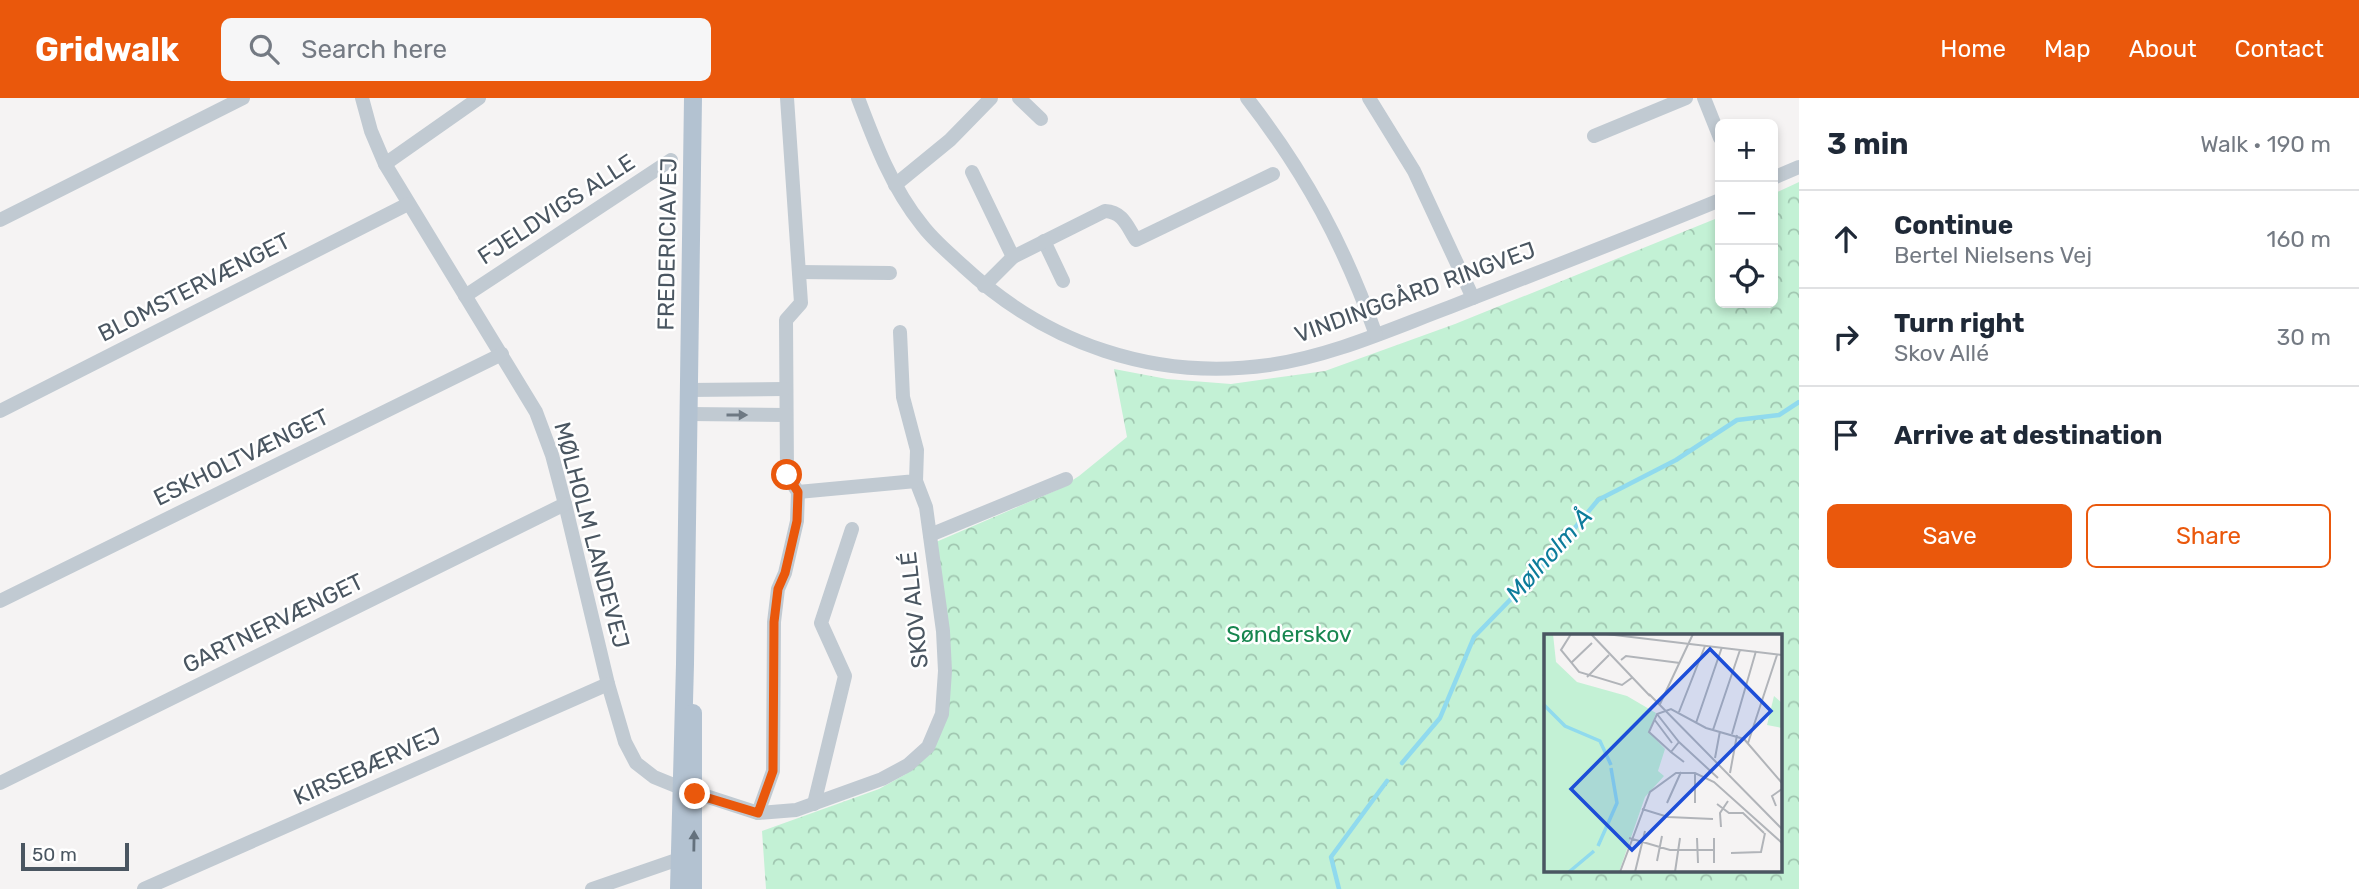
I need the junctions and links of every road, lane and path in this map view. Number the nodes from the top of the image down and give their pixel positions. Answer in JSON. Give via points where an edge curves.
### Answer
{"nodes":[{"id":1,"x":243,"y":98,"type":"edge"},
{"id":2,"x":362,"y":98,"type":"edge"},
{"id":3,"x":479,"y":98,"type":"edge"},
{"id":4,"x":693,"y":98,"type":"edge"},
{"id":5,"x":787,"y":98,"type":"edge"},
{"id":6,"x":858,"y":98,"type":"edge"},
{"id":7,"x":991,"y":98,"type":"edge"},
{"id":8,"x":1019,"y":98,"type":"edge"},
{"id":9,"x":1247,"y":98,"type":"edge"},
{"id":10,"x":1369,"y":98,"type":"edge"},
{"id":11,"x":1686,"y":98,"type":"edge"},
{"id":12,"x":1704,"y":98,"type":"edge"},
{"id":13,"x":1041,"y":119,"type":"dead end"},
{"id":14,"x":1715,"y":126,"type":"edge"},
{"id":15,"x":1594,"y":136,"type":"dead end"},
{"id":16,"x":671,"y":160,"type":"dead end"},
{"id":17,"x":385,"y":163,"type":"junction"},
{"id":18,"x":1799,"y":167,"type":"edge"},
{"id":19,"x":972,"y":172,"type":"dead end"},
{"id":20,"x":1273,"y":174,"type":"dead end"},
{"id":21,"x":1778,"y":176,"type":"edge"},
{"id":22,"x":895,"y":185,"type":"junction"},
{"id":23,"x":1715,"y":202,"type":"edge"},
{"id":24,"x":408,"y":204,"type":"junction"},
{"id":25,"x":0,"y":220,"type":"edge"},
{"id":26,"x":1044,"y":242,"type":"junction"},
{"id":27,"x":1013,"y":257,"type":"junction"},
{"id":28,"x":799,"y":272,"type":"junction"},
{"id":29,"x":890,"y":273,"type":"dead end"},
{"id":30,"x":1063,"y":281,"type":"dead end"},
{"id":31,"x":984,"y":286,"type":"junction"},
{"id":32,"x":465,"y":296,"type":"junction"},
{"id":33,"x":1473,"y":298,"type":"junction"},
{"id":34,"x":900,"y":332,"type":"dead end"},
{"id":35,"x":1376,"y":335,"type":"junction"},
{"id":36,"x":502,"y":355,"type":"junction"},
{"id":37,"x":785,"y":389,"type":"junction"},
{"id":38,"x":689,"y":390,"type":"junction"},
{"id":39,"x":0,"y":411,"type":"edge"},
{"id":40,"x":689,"y":414,"type":"junction"},
{"id":41,"x":786,"y":415,"type":"junction"},
{"id":42,"x":1066,"y":479,"type":"dead end"},
{"id":43,"x":916,"y":481,"type":"junction"},
{"id":44,"x":798,"y":492,"type":"junction"},
{"id":45,"x":565,"y":504,"type":"junction"},
{"id":46,"x":852,"y":529,"type":"dead end"},
{"id":47,"x":930,"y":536,"type":"junction"},
{"id":48,"x":0,"y":601,"type":"edge"},
{"id":49,"x":608,"y":684,"type":"junction"},
{"id":50,"x":0,"y":783,"type":"edge"},
{"id":51,"x":688,"y":791,"type":"junction"},
{"id":52,"x":814,"y":804,"type":"junction"},
{"id":53,"x":758,"y":813,"type":"junction"},
{"id":54,"x":679,"y":859,"type":"junction"},
{"id":55,"x":144,"y":889,"type":"edge"},
{"id":56,"x":592,"y":889,"type":"edge"},
{"id":57,"x":679,"y":889,"type":"edge"},
{"id":58,"x":693,"y":889,"type":"edge"}],
"edges":[{"from":1,"to":25,"type":"street"},
{"from":2,"to":17,"type":"street","name":"MØLHOLM LANDEVEJ"},
{"from":3,"to":17,"type":"street"},
{"from":4,"to":38,"type":"main road","name":"FREDERICIAVEJ"},
{"from":5,"to":28,"type":"street"},
{"from":6,"to":22,"type":"street","name":"VINDINGGÅRD RINGVEJ"},
{"from":7,"to":22,"type":"street","via":[[950,140]]},
{"from":8,"to":13,"type":"street"},
{"from":9,"to":35,"type":"street","via":[[1311,190],[1356,278]]},
{"from":10,"to":33,"type":"street","via":[[1415,171]]},
{"from":11,"to":15,"type":"street"},
{"from":12,"to":14,"type":"street"},
{"from":16,"to":32,"type":"street","name":"FJELDVIGS ALLE"},
{"from":17,"to":24,"type":"street","name":"MØLHOLM LANDEVEJ"},
{"from":18,"to":21,"type":"street"},
{"from":19,"to":27,"type":"street"},
{"from":20,"to":26,"type":"street","via":[[1136,240],[1122,216],[1105,211]]},
{"from":22,"to":31,"type":"street","name":"VINDINGGÅRD RINGVEJ","via":[[922,226]]},
{"from":23,"to":33,"type":"street","name":"VINDINGGÅRD RINGVEJ"},
{"from":24,"to":32,"type":"street","name":"MØLHOLM LANDEVEJ"},
{"from":24,"to":39,"type":"street","name":"BLOMSTERVÆNGET"},
{"from":26,"to":27,"type":"street"},
{"from":26,"to":30,"type":"street"},
{"from":27,"to":31,"type":"street"},
{"from":28,"to":29,"type":"street"},
{"from":28,"to":37,"type":"street","via":[[801,303],[786,320]]},
{"from":31,"to":35,"type":"street","name":"VINDINGGÅRD RINGVEJ","via":[[1041,326],[1115,356],[1169,365],[1267,365],[1312,357]]},
{"from":32,"to":36,"type":"street","name":"MØLHOLM LANDEVEJ"},
{"from":33,"to":35,"type":"street","name":"VINDINGGÅRD RINGVEJ"},
{"from":34,"to":43,"type":"street","via":[[903,397],[917,450]]},
{"from":36,"to":45,"type":"street","name":"MØLHOLM LANDEVEJ","via":[[536,412]]},
{"from":36,"to":48,"type":"street","name":"ESKHOLTVÆNGET"},
{"from":37,"to":38,"type":"street"},
{"from":37,"to":41,"type":"street"},
{"from":38,"to":40,"type":"main road","name":"FREDERICIAVEJ"},
{"from":40,"to":41,"type":"street","one_way":true},
{"from":40,"to":51,"type":"main road","name":"FREDERICIAVEJ","via":[[685,664],[694,715]]},
{"from":41,"to":44,"type":"street","via":[[787,475]]},
{"from":42,"to":47,"type":"street","name":"SKOV ALLÉ"},
{"from":43,"to":44,"type":"street"},
{"from":43,"to":47,"type":"street","name":"SKOV ALLÉ"},
{"from":44,"to":53,"type":"street","via":[[797,521],[774,622],[773,771]]},
{"from":45,"to":49,"type":"street","name":"MØLHOLM LANDEVEJ"},
{"from":45,"to":50,"type":"street","name":"GARTNERVÆNGET"},
{"from":46,"to":52,"type":"street","via":[[821,623],[845,677]]},
{"from":47,"to":52,"type":"street","name":"SKOV ALLÉ","via":[[945,671],[942,714],[928,747],[882,779]]},
{"from":49,"to":51,"type":"street","name":"MØLHOLM LANDEVEJ","via":[[625,742],[636,762],[654,777]]},
{"from":49,"to":55,"type":"street","name":"KIRSEBÆRVEJ"},
{"from":51,"to":53,"type":"street","name":"SKOV ALLÉ"},
{"from":51,"to":54,"type":"main road","name":"FREDERICIAVEJ"},
{"from":58,"to":51,"type":"main road","name":"FREDERICIAVEJ","one_way":true},
{"from":52,"to":53,"type":"street","name":"SKOV ALLÉ"},
{"from":54,"to":56,"type":"street"},
{"from":54,"to":57,"type":"main road","name":"FREDERICIAVEJ"}]}
